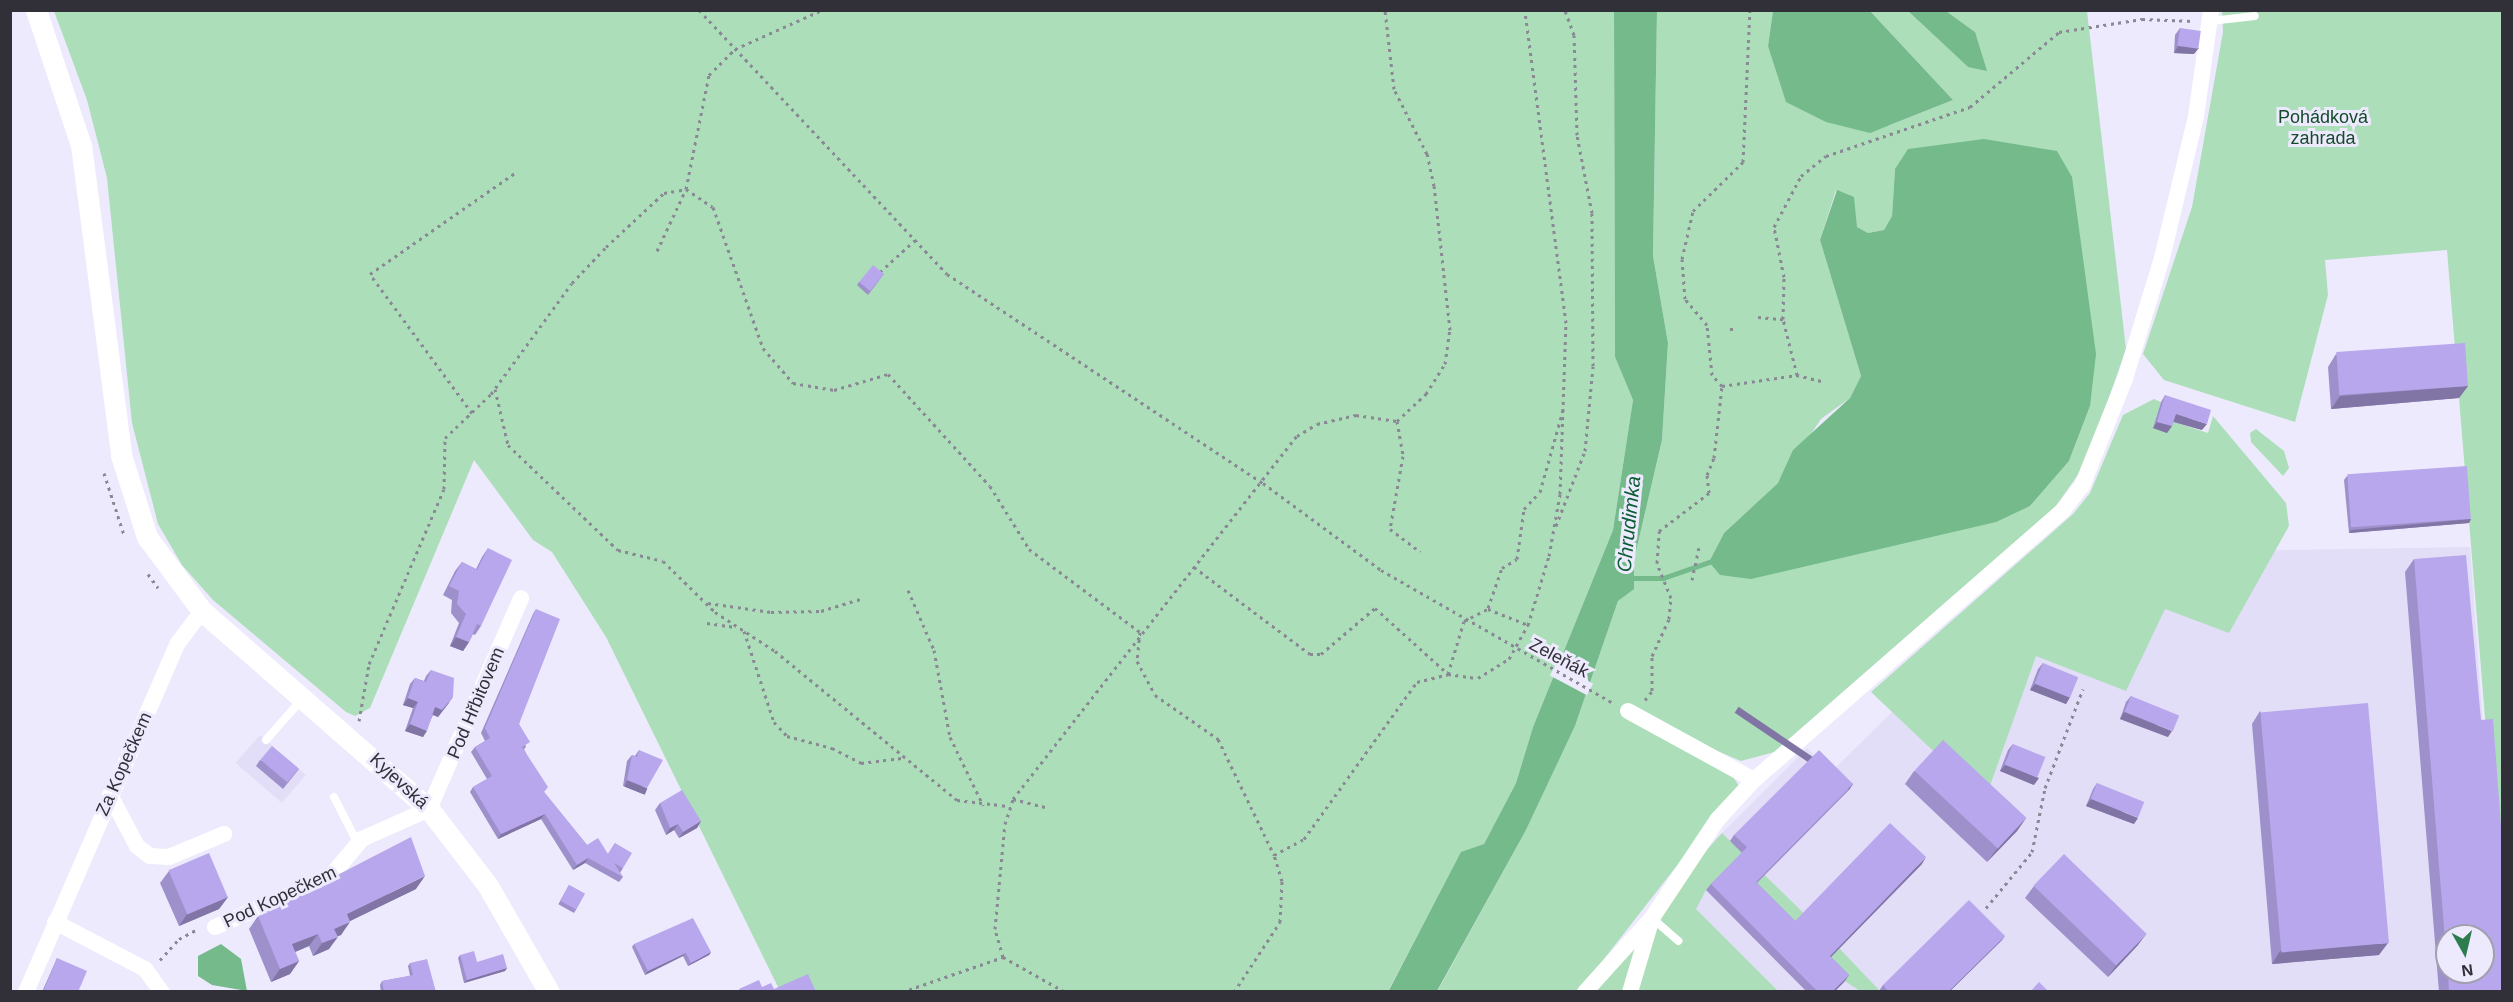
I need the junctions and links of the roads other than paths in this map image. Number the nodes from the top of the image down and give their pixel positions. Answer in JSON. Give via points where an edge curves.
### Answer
{"nodes":[{"id":1,"x":36,"y":10,"type":"edge"},
{"id":2,"x":2211,"y":16,"type":"edge"},
{"id":3,"x":2255,"y":16,"type":"dead end"},
{"id":4,"x":521,"y":598,"type":"dead end"},
{"id":5,"x":202,"y":611,"type":"junction"},
{"id":6,"x":303,"y":698,"type":"junction"},
{"id":7,"x":1634,"y":714,"type":"road end"},
{"id":8,"x":266,"y":740,"type":"dead end"},
{"id":9,"x":1754,"y":780,"type":"junction"},
{"id":10,"x":110,"y":795,"type":"junction"},
{"id":11,"x":334,"y":797,"type":"dead end"},
{"id":12,"x":429,"y":809,"type":"junction"},
{"id":13,"x":224,"y":834,"type":"dead end"},
{"id":14,"x":358,"y":844,"type":"junction"},
{"id":15,"x":1652,"y":918,"type":"junction"},
{"id":16,"x":56,"y":922,"type":"junction"},
{"id":17,"x":215,"y":927,"type":"road end"},
{"id":18,"x":1678,"y":941,"type":"dead end"},
{"id":19,"x":26,"y":992,"type":"edge"},
{"id":20,"x":162,"y":992,"type":"edge"},
{"id":21,"x":549,"y":992,"type":"edge"},
{"id":22,"x":1585,"y":992,"type":"edge"},
{"id":23,"x":1630,"y":992,"type":"edge"}],
"edges":[{"from":1,"to":5,"type":"street","name":"Kyjevská","via":[[72,109],[87,176],[130,495],[158,558]]},
{"from":2,"to":3,"type":"lane"},
{"from":2,"to":9,"type":"street","via":[[2196,116],[2162,258],[2125,379],[2082,486],[2046,526]]},
{"from":4,"to":12,"type":"street","name":"Pod Hřbitovem"},
{"from":5,"to":6,"type":"street","name":"Kyjevská"},
{"from":5,"to":10,"type":"street","name":"Za Kopečkem","via":[[178,643]]},
{"from":6,"to":8,"type":"lane"},
{"from":6,"to":12,"type":"street","name":"Kyjevská"},
{"from":7,"to":9,"type":"street"},
{"from":9,"to":15,"type":"street","via":[[1691,854]]},
{"from":10,"to":13,"type":"street","via":[[137,846],[150,856],[169,857]]},
{"from":10,"to":16,"type":"street","name":"Za Kopečkem"},
{"from":11,"to":14,"type":"lane"},
{"from":12,"to":14,"type":"street","name":"Pod Kopečkem"},
{"from":12,"to":21,"type":"street","name":"Kyjevská","via":[[488,886]]},
{"from":14,"to":17,"type":"street","name":"Pod Kopečkem","via":[[330,877]]},
{"from":15,"to":18,"type":"lane"},
{"from":15,"to":22,"type":"street"},
{"from":15,"to":23,"type":"street"},
{"from":16,"to":19,"type":"street","name":"Za Kopečkem"},
{"from":16,"to":20,"type":"street","via":[[152,974]]}]}
